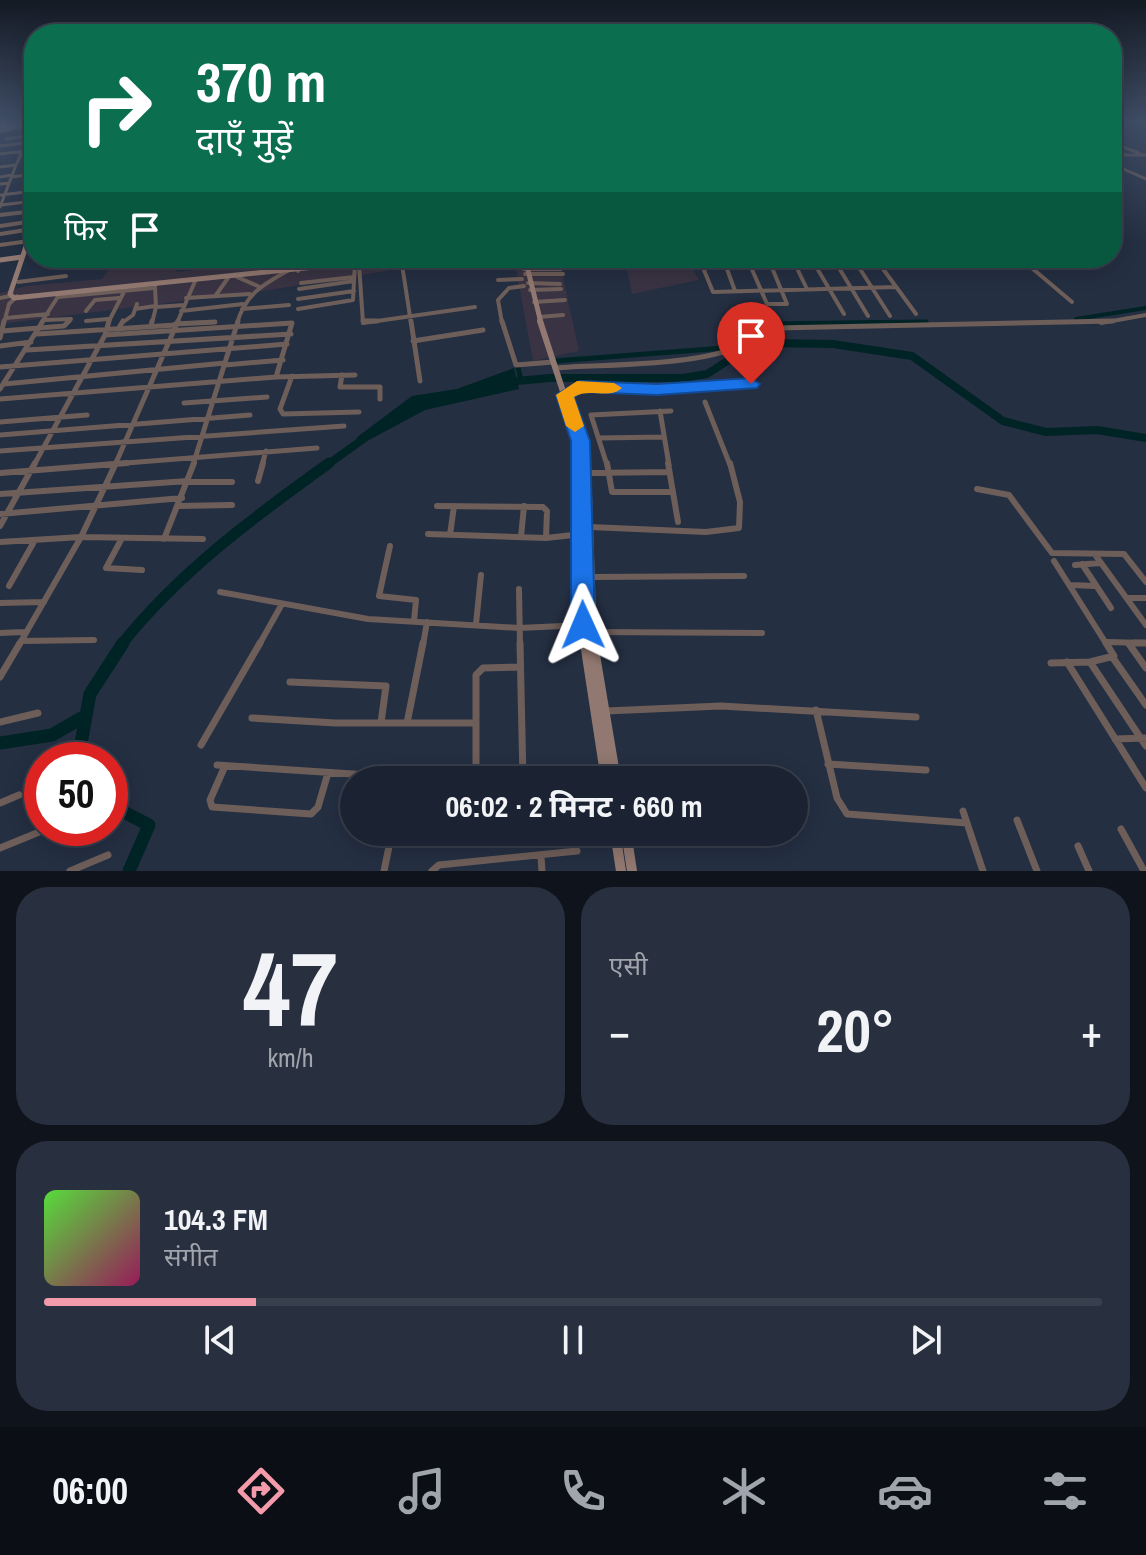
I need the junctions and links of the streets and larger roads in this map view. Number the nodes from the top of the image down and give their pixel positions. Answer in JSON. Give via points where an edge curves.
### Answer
{"nodes":[{"id":1,"x":17,"y":162,"type":"edge"},
{"id":2,"x":16,"y":165,"type":"junction"},
{"id":3,"x":0,"y":167,"type":"edge"},
{"id":4,"x":1122,"y":168,"type":"edge"},
{"id":5,"x":24,"y":175,"type":"edge"},
{"id":6,"x":12,"y":176,"type":"junction"},
{"id":7,"x":0,"y":177,"type":"edge"},
{"id":8,"x":1146,"y":179,"type":"edge"},
{"id":9,"x":9,"y":183,"type":"junction"},
{"id":10,"x":0,"y":184,"type":"edge"},
{"id":11,"x":24,"y":192,"type":"edge"},
{"id":12,"x":2,"y":195,"type":"edge"},
{"id":13,"x":24,"y":202,"type":"edge"},
{"id":14,"x":0,"y":206,"type":"edge"},
{"id":15,"x":24,"y":212,"type":"edge"},
{"id":16,"x":0,"y":215,"type":"edge"},
{"id":17,"x":0,"y":226,"type":"edge"},
{"id":18,"x":24,"y":227,"type":"edge"},
{"id":19,"x":24,"y":229,"type":"edge"},
{"id":20,"x":0,"y":234,"type":"edge"},
{"id":21,"x":24,"y":243,"type":"edge"},
{"id":22,"x":0,"y":245,"type":"edge"},
{"id":23,"x":23,"y":257,"type":"junction"},
{"id":24,"x":0,"y":261,"type":"edge"},
{"id":25,"x":307,"y":268,"type":"edge"},
{"id":26,"x":315,"y":268,"type":"edge"},
{"id":27,"x":355,"y":268,"type":"edge"},
{"id":28,"x":357,"y":268,"type":"edge"},
{"id":29,"x":403,"y":268,"type":"edge"},
{"id":30,"x":524,"y":268,"type":"edge"},
{"id":31,"x":702,"y":268,"type":"edge"},
{"id":32,"x":727,"y":268,"type":"edge"},
{"id":33,"x":752,"y":268,"type":"edge"},
{"id":34,"x":773,"y":268,"type":"edge"},
{"id":35,"x":797,"y":268,"type":"edge"},
{"id":36,"x":816,"y":268,"type":"edge"},
{"id":37,"x":839,"y":268,"type":"edge"},
{"id":38,"x":860,"y":268,"type":"edge"},
{"id":39,"x":882,"y":268,"type":"edge"},
{"id":40,"x":1032,"y":268,"type":"edge"},
{"id":41,"x":298,"y":270,"type":"junction"},
{"id":42,"x":288,"y":271,"type":"junction"},
{"id":43,"x":562,"y":272,"type":"dead end"},
{"id":44,"x":66,"y":276,"type":"dead end"},
{"id":45,"x":237,"y":277,"type":"junction"},
{"id":46,"x":228,"y":278,"type":"junction"},
{"id":47,"x":354,"y":279,"type":"junction"},
{"id":48,"x":196,"y":280,"type":"junction"},
{"id":49,"x":498,"y":280,"type":"dead end"},
{"id":50,"x":526,"y":280,"type":"junction"},
{"id":51,"x":18,"y":282,"type":"junction"},
{"id":52,"x":339,"y":283,"type":"junction"},
{"id":53,"x":316,"y":284,"type":"junction"},
{"id":54,"x":155,"y":286,"type":"junction"},
{"id":55,"x":300,"y":286,"type":"dead end"},
{"id":56,"x":561,"y":286,"type":"dead end"},
{"id":57,"x":260,"y":287,"type":"junction"},
{"id":58,"x":872,"y":287,"type":"junction"},
{"id":59,"x":896,"y":287,"type":"junction"},
{"id":60,"x":125,"y":288,"type":"junction"},
{"id":61,"x":204,"y":289,"type":"dead end"},
{"id":62,"x":828,"y":289,"type":"junction"},
{"id":63,"x":852,"y":289,"type":"junction"},
{"id":64,"x":783,"y":290,"type":"junction"},
{"id":65,"x":808,"y":290,"type":"junction"},
{"id":66,"x":354,"y":291,"type":"junction"},
{"id":67,"x":736,"y":291,"type":"junction"},
{"id":68,"x":762,"y":291,"type":"junction"},
{"id":69,"x":100,"y":293,"type":"junction"},
{"id":70,"x":338,"y":293,"type":"junction"},
{"id":71,"x":251,"y":294,"type":"junction"},
{"id":72,"x":216,"y":295,"type":"junction"},
{"id":73,"x":14,"y":296,"type":"junction"},
{"id":74,"x":58,"y":296,"type":"junction"},
{"id":75,"x":320,"y":296,"type":"junction"},
{"id":76,"x":200,"y":297,"type":"junction"},
{"id":77,"x":0,"y":298,"type":"edge"},
{"id":78,"x":120,"y":298,"type":"junction"},
{"id":79,"x":298,"y":299,"type":"dead end"},
{"id":80,"x":95,"y":300,"type":"junction"},
{"id":81,"x":565,"y":300,"type":"dead end"},
{"id":82,"x":534,"y":302,"type":"junction"},
{"id":83,"x":1072,"y":302,"type":"dead end"},
{"id":84,"x":183,"y":305,"type":"junction"},
{"id":85,"x":289,"y":305,"type":"dead end"},
{"id":86,"x":243,"y":306,"type":"junction"},
{"id":87,"x":319,"y":306,"type":"junction"},
{"id":88,"x":156,"y":307,"type":"junction"},
{"id":89,"x":475,"y":307,"type":"dead end"},
{"id":90,"x":298,"y":309,"type":"dead end"},
{"id":91,"x":86,"y":311,"type":"dead end"},
{"id":92,"x":49,"y":314,"type":"junction"},
{"id":93,"x":844,"y":314,"type":"dead end"},
{"id":94,"x":916,"y":314,"type":"dead end"},
{"id":95,"x":563,"y":315,"type":"dead end"},
{"id":96,"x":1146,"y":315,"type":"edge"},
{"id":97,"x":868,"y":316,"type":"dead end"},
{"id":98,"x":890,"y":316,"type":"dead end"},
{"id":99,"x":409,"y":317,"type":"junction"},
{"id":100,"x":539,"y":317,"type":"junction"},
{"id":101,"x":5,"y":318,"type":"junction"},
{"id":102,"x":109,"y":319,"type":"junction"},
{"id":103,"x":45,"y":320,"type":"junction"},
{"id":104,"x":86,"y":321,"type":"dead end"},
{"id":105,"x":215,"y":322,"type":"dead end"},
{"id":106,"x":151,"y":326,"type":"junction"},
{"id":107,"x":174,"y":326,"type":"junction"},
{"id":108,"x":238,"y":326,"type":"junction"},
{"id":109,"x":40,"y":328,"type":"junction"},
{"id":110,"x":118,"y":329,"type":"junction"},
{"id":111,"x":483,"y":330,"type":"dead end"},
{"id":112,"x":2,"y":331,"type":"edge"},
{"id":113,"x":105,"y":332,"type":"junction"},
{"id":114,"x":37,"y":334,"type":"junction"},
{"id":115,"x":291,"y":334,"type":"junction"},
{"id":116,"x":235,"y":337,"type":"junction"},
{"id":117,"x":0,"y":338,"type":"edge"},
{"id":118,"x":413,"y":341,"type":"junction"},
{"id":119,"x":32,"y":342,"type":"junction"},
{"id":120,"x":168,"y":342,"type":"junction"},
{"id":121,"x":287,"y":344,"type":"junction"},
{"id":122,"x":0,"y":346,"type":"edge"},
{"id":123,"x":99,"y":346,"type":"junction"},
{"id":124,"x":547,"y":346,"type":"junction"},
{"id":125,"x":27,"y":350,"type":"junction"},
{"id":126,"x":229,"y":350,"type":"junction"},
{"id":127,"x":162,"y":355,"type":"junction"},
{"id":128,"x":91,"y":360,"type":"junction"},
{"id":129,"x":283,"y":360,"type":"junction"},
{"id":130,"x":225,"y":364,"type":"junction"},
{"id":131,"x":18,"y":365,"type":"junction"},
{"id":132,"x":0,"y":367,"type":"edge"},
{"id":133,"x":555,"y":367,"type":"junction"},
{"id":134,"x":157,"y":369,"type":"junction"},
{"id":135,"x":342,"y":375,"type":"junction"},
{"id":136,"x":355,"y":375,"type":"dead end"},
{"id":137,"x":292,"y":376,"type":"junction"},
{"id":138,"x":82,"y":377,"type":"junction"},
{"id":139,"x":276,"y":377,"type":"junction"},
{"id":140,"x":219,"y":381,"type":"junction"},
{"id":141,"x":420,"y":381,"type":"dead end"},
{"id":142,"x":751,"y":384,"type":"dead end"},
{"id":143,"x":2,"y":386,"type":"edge"},
{"id":144,"x":149,"y":388,"type":"junction"},
{"id":145,"x":564,"y":393,"type":"junction"},
{"id":146,"x":73,"y":394,"type":"junction"},
{"id":147,"x":267,"y":397,"type":"dead end"},
{"id":148,"x":0,"y":399,"type":"edge"},
{"id":149,"x":380,"y":399,"type":"dead end"},
{"id":150,"x":213,"y":401,"type":"junction"},
{"id":151,"x":705,"y":402,"type":"dead end"},
{"id":152,"x":184,"y":403,"type":"dead end"},
{"id":153,"x":660,"y":411,"type":"junction"},
{"id":154,"x":671,"y":411,"type":"dead end"},
{"id":155,"x":359,"y":412,"type":"dead end"},
{"id":156,"x":87,"y":415,"type":"dead end"},
{"id":157,"x":250,"y":415,"type":"dead end"},
{"id":158,"x":60,"y":417,"type":"junction"},
{"id":159,"x":208,"y":418,"type":"junction"},
{"id":160,"x":0,"y":422,"type":"edge"},
{"id":161,"x":134,"y":423,"type":"junction"},
{"id":162,"x":344,"y":426,"type":"dead end"},
{"id":163,"x":53,"y":429,"type":"junction"},
{"id":164,"x":0,"y":435,"type":"edge"},
{"id":165,"x":202,"y":435,"type":"junction"},
{"id":166,"x":664,"y":437,"type":"junction"},
{"id":167,"x":599,"y":438,"type":"junction"},
{"id":168,"x":125,"y":441,"type":"junction"},
{"id":169,"x":581,"y":441,"type":"junction"},
{"id":170,"x":43,"y":448,"type":"junction"},
{"id":171,"x":317,"y":448,"type":"dead end"},
{"id":172,"x":0,"y":451,"type":"edge"},
{"id":173,"x":266,"y":451,"type":"junction"},
{"id":174,"x":195,"y":456,"type":"junction"},
{"id":175,"x":115,"y":463,"type":"junction"},
{"id":176,"x":31,"y":470,"type":"junction"},
{"id":177,"x":669,"y":472,"type":"junction"},
{"id":178,"x":0,"y":473,"type":"edge"},
{"id":179,"x":589,"y":473,"type":"junction"},
{"id":180,"x":610,"y":473,"type":"junction"},
{"id":181,"x":187,"y":481,"type":"junction"},
{"id":182,"x":258,"y":481,"type":"dead end"},
{"id":183,"x":232,"y":482,"type":"dead end"},
{"id":184,"x":106,"y":484,"type":"junction"},
{"id":185,"x":977,"y":489,"type":"dead end"},
{"id":186,"x":18,"y":492,"type":"junction"},
{"id":187,"x":673,"y":492,"type":"junction"},
{"id":188,"x":0,"y":494,"type":"edge"},
{"id":189,"x":182,"y":498,"type":"junction"},
{"id":190,"x":96,"y":504,"type":"junction"},
{"id":191,"x":232,"y":505,"type":"dead end"},
{"id":192,"x":178,"y":506,"type":"junction"},
{"id":193,"x":437,"y":506,"type":"dead end"},
{"id":194,"x":454,"y":506,"type":"junction"},
{"id":195,"x":524,"y":506,"type":"junction"},
{"id":196,"x":4,"y":513,"type":"edge"},
{"id":197,"x":678,"y":522,"type":"dead end"},
{"id":198,"x":0,"y":526,"type":"edge"},
{"id":199,"x":586,"y":528,"type":"junction"},
{"id":200,"x":428,"y":534,"type":"dead end"},
{"id":201,"x":450,"y":535,"type":"junction"},
{"id":202,"x":81,"y":537,"type":"junction"},
{"id":203,"x":521,"y":537,"type":"junction"},
{"id":204,"x":122,"y":538,"type":"junction"},
{"id":205,"x":546,"y":538,"type":"junction"},
{"id":206,"x":36,"y":539,"type":"junction"},
{"id":207,"x":164,"y":539,"type":"junction"},
{"id":208,"x":203,"y":539,"type":"dead end"},
{"id":209,"x":0,"y":542,"type":"edge"},
{"id":210,"x":390,"y":546,"type":"dead end"},
{"id":211,"x":1096,"y":555,"type":"junction"},
{"id":212,"x":1054,"y":561,"type":"dead end"},
{"id":213,"x":1102,"y":563,"type":"junction"},
{"id":214,"x":142,"y":570,"type":"dead end"},
{"id":215,"x":481,"y":575,"type":"dead end"},
{"id":216,"x":744,"y":576,"type":"dead end"},
{"id":217,"x":591,"y":577,"type":"junction"},
{"id":218,"x":1146,"y":581,"type":"edge"},
{"id":219,"x":1070,"y":585,"type":"junction"},
{"id":220,"x":9,"y":586,"type":"dead end"},
{"id":221,"x":1097,"y":586,"type":"junction"},
{"id":222,"x":519,"y":589,"type":"dead end"},
{"id":223,"x":220,"y":592,"type":"dead end"},
{"id":224,"x":1127,"y":598,"type":"junction"},
{"id":225,"x":1146,"y":598,"type":"edge"},
{"id":226,"x":45,"y":602,"type":"junction"},
{"id":227,"x":0,"y":603,"type":"edge"},
{"id":228,"x":282,"y":604,"type":"junction"},
{"id":229,"x":1111,"y":608,"type":"dead end"},
{"id":230,"x":414,"y":621,"type":"junction"},
{"id":231,"x":427,"y":622,"type":"junction"},
{"id":232,"x":476,"y":624,"type":"junction"},
{"id":233,"x":583,"y":625,"type":"junction"},
{"id":234,"x":1146,"y":625,"type":"edge"},
{"id":235,"x":519,"y":628,"type":"junction"},
{"id":236,"x":25,"y":632,"type":"junction"},
{"id":237,"x":592,"y":632,"type":"junction"},
{"id":238,"x":0,"y":633,"type":"edge"},
{"id":239,"x":762,"y":633,"type":"dead end"},
{"id":240,"x":94,"y":640,"type":"dead end"},
{"id":241,"x":21,"y":641,"type":"junction"},
{"id":242,"x":1106,"y":642,"type":"junction"},
{"id":243,"x":1128,"y":643,"type":"junction"},
{"id":244,"x":1146,"y":643,"type":"edge"},
{"id":245,"x":1113,"y":658,"type":"junction"},
{"id":246,"x":1067,"y":662,"type":"junction"},
{"id":247,"x":1090,"y":662,"type":"junction"},
{"id":248,"x":1051,"y":663,"type":"dead end"},
{"id":249,"x":519,"y":667,"type":"junction"},
{"id":250,"x":1146,"y":668,"type":"edge"},
{"id":251,"x":0,"y":677,"type":"edge"},
{"id":252,"x":290,"y":682,"type":"dead end"},
{"id":253,"x":1146,"y":705,"type":"edge"},
{"id":254,"x":816,"y":710,"type":"junction"},
{"id":255,"x":599,"y":711,"type":"junction"},
{"id":256,"x":38,"y":713,"type":"dead end"},
{"id":257,"x":916,"y":717,"type":"dead end"},
{"id":258,"x":252,"y":718,"type":"dead end"},
{"id":259,"x":0,"y":722,"type":"edge"},
{"id":260,"x":381,"y":723,"type":"junction"},
{"id":261,"x":406,"y":723,"type":"junction"},
{"id":262,"x":474,"y":723,"type":"junction"},
{"id":263,"x":1115,"y":739,"type":"junction"},
{"id":264,"x":1144,"y":741,"type":"edge"},
{"id":265,"x":201,"y":745,"type":"dead end"},
{"id":266,"x":828,"y":764,"type":"junction"},
{"id":267,"x":476,"y":766,"type":"edge"},
{"id":268,"x":523,"y":766,"type":"edge"},
{"id":269,"x":605,"y":766,"type":"edge"},
{"id":270,"x":613,"y":766,"type":"edge"},
{"id":271,"x":926,"y":770,"type":"dead end"},
{"id":272,"x":328,"y":773,"type":"junction"},
{"id":273,"x":340,"y":773,"type":"edge"},
{"id":274,"x":1146,"y":788,"type":"edge"},
{"id":275,"x":19,"y":795,"type":"dead end"},
{"id":276,"x":0,"y":803,"type":"edge"},
{"id":277,"x":963,"y":811,"type":"dead end"},
{"id":278,"x":1017,"y":820,"type":"dead end"},
{"id":279,"x":967,"y":823,"type":"junction"},
{"id":280,"x":1121,"y":829,"type":"dead end"},
{"id":281,"x":24,"y":838,"type":"edge"},
{"id":282,"x":389,"y":846,"type":"edge"},
{"id":283,"x":617,"y":846,"type":"edge"},
{"id":284,"x":628,"y":846,"type":"edge"},
{"id":285,"x":1078,"y":846,"type":"dead end"},
{"id":286,"x":0,"y":848,"type":"edge"},
{"id":287,"x":577,"y":851,"type":"dead end"},
{"id":288,"x":108,"y":855,"type":"dead end"},
{"id":289,"x":541,"y":857,"type":"junction"},
{"id":290,"x":70,"y":871,"type":"edge"},
{"id":291,"x":384,"y":871,"type":"edge"},
{"id":292,"x":432,"y":871,"type":"edge"},
{"id":293,"x":542,"y":871,"type":"edge"},
{"id":294,"x":621,"y":871,"type":"edge"},
{"id":295,"x":632,"y":871,"type":"edge"},
{"id":296,"x":983,"y":871,"type":"edge"},
{"id":297,"x":1037,"y":871,"type":"edge"},
{"id":298,"x":1089,"y":871,"type":"edge"},
{"id":299,"x":1144,"y":871,"type":"edge"}],
"edges":[{"from":1,"to":2,"type":"street"},
{"from":2,"to":3,"type":"street"},
{"from":2,"to":6,"type":"street"},
{"from":4,"to":8,"type":"street"},
{"from":5,"to":6,"type":"street"},
{"from":6,"to":7,"type":"street"},
{"from":6,"to":9,"type":"street"},
{"from":9,"to":10,"type":"street"},
{"from":9,"to":12,"type":"street"},
{"from":11,"to":12,"type":"street"},
{"from":12,"to":14,"type":"street"},
{"from":13,"to":14,"type":"street"},
{"from":15,"to":16,"type":"street"},
{"from":17,"to":18,"type":"street"},
{"from":19,"to":20,"type":"street"},
{"from":21,"to":22,"type":"street"},
{"from":23,"to":24,"type":"street"},
{"from":23,"to":51,"type":"street"},
{"from":23,"to":73,"type":"street"},
{"from":25,"to":41,"type":"street"},
{"from":26,"to":41,"type":"street"},
{"from":27,"to":47,"type":"street"},
{"from":28,"to":99,"type":"street","via":[[363,323]]},
{"from":29,"to":99,"type":"street"},
{"from":30,"to":50,"type":"street"},
{"from":31,"to":67,"type":"street","via":[[711,291]]},
{"from":32,"to":67,"type":"street"},
{"from":33,"to":68,"type":"street"},
{"from":34,"to":64,"type":"street"},
{"from":35,"to":65,"type":"street"},
{"from":36,"to":62,"type":"street"},
{"from":37,"to":63,"type":"street"},
{"from":38,"to":58,"type":"street"},
{"from":39,"to":59,"type":"street"},
{"from":40,"to":83,"type":"street"},
{"from":41,"to":42,"type":"street"},
{"from":42,"to":45,"type":"street"},
{"from":42,"to":48,"type":"street"},
{"from":42,"to":57,"type":"street"},
{"from":43,"to":50,"type":"street"},
{"from":44,"to":51,"type":"street"},
{"from":45,"to":46,"type":"street"},
{"from":45,"to":57,"type":"street"},
{"from":46,"to":48,"type":"street"},
{"from":46,"to":72,"type":"street"},
{"from":47,"to":52,"type":"street"},
{"from":47,"to":53,"type":"street"},
{"from":47,"to":66,"type":"street"},
{"from":48,"to":54,"type":"street"},
{"from":48,"to":60,"type":"street"},
{"from":48,"to":84,"type":"street"},
{"from":49,"to":50,"type":"street"},
{"from":50,"to":56,"type":"street"},
{"from":50,"to":82,"type":"street"},
{"from":50,"to":124,"type":"street"},
{"from":50,"to":133,"type":"street","via":[[498,300],[505,340],[516,365]]},
{"from":51,"to":73,"type":"street"},
{"from":52,"to":53,"type":"street"},
{"from":52,"to":70,"type":"street"},
{"from":53,"to":55,"type":"street"},
{"from":54,"to":60,"type":"street"},
{"from":54,"to":88,"type":"street"},
{"from":57,"to":71,"type":"street"},
{"from":58,"to":59,"type":"street"},
{"from":58,"to":63,"type":"street"},
{"from":58,"to":98,"type":"street"},
{"from":59,"to":94,"type":"street"},
{"from":60,"to":69,"type":"street"},
{"from":60,"to":73,"type":"street"},
{"from":60,"to":74,"type":"street"},
{"from":60,"to":78,"type":"street"},
{"from":61,"to":76,"type":"street"},
{"from":62,"to":63,"type":"street"},
{"from":62,"to":65,"type":"street"},
{"from":62,"to":93,"type":"street"},
{"from":63,"to":97,"type":"street"},
{"from":64,"to":65,"type":"street"},
{"from":64,"to":68,"type":"street"},
{"from":64,"to":68,"type":"street","via":[[788,303],[773,305],[767,304]]},
{"from":66,"to":70,"type":"street"},
{"from":66,"to":87,"type":"street","via":[[351,301]]},
{"from":67,"to":68,"type":"street"},
{"from":69,"to":74,"type":"street"},
{"from":69,"to":80,"type":"street"},
{"from":70,"to":75,"type":"street"},
{"from":71,"to":72,"type":"street"},
{"from":71,"to":86,"type":"street"},
{"from":72,"to":76,"type":"street"},
{"from":73,"to":74,"type":"street"},
{"from":73,"to":77,"type":"street"},
{"from":73,"to":101,"type":"street"},
{"from":74,"to":92,"type":"street"},
{"from":75,"to":79,"type":"street"},
{"from":75,"to":87,"type":"street"},
{"from":76,"to":84,"type":"street"},
{"from":78,"to":80,"type":"street"},
{"from":78,"to":102,"type":"street"},
{"from":80,"to":91,"type":"street"},
{"from":81,"to":82,"type":"street"},
{"from":82,"to":100,"type":"street"},
{"from":84,"to":86,"type":"street"},
{"from":84,"to":88,"type":"street"},
{"from":84,"to":107,"type":"street"},
{"from":85,"to":86,"type":"street"},
{"from":86,"to":108,"type":"street"},
{"from":87,"to":90,"type":"street"},
{"from":88,"to":106,"type":"street"},
{"from":88,"to":110,"type":"street","via":[[136,307]]},
{"from":89,"to":99,"type":"street"},
{"from":92,"to":101,"type":"street"},
{"from":92,"to":103,"type":"street"},
{"from":95,"to":100,"type":"street"},
{"from":96,"to":133,"type":"street","via":[[1096,324],[776,328],[723,355]]},
{"from":99,"to":118,"type":"street"},
{"from":100,"to":124,"type":"street"},
{"from":101,"to":112,"type":"street"},
{"from":102,"to":104,"type":"street"},
{"from":102,"to":113,"type":"street"},
{"from":103,"to":109,"type":"street"},
{"from":103,"to":109,"type":"street","via":[[71,319],[64,326]]},
{"from":105,"to":107,"type":"street"},
{"from":106,"to":107,"type":"street"},
{"from":106,"to":110,"type":"street"},
{"from":107,"to":108,"type":"street"},
{"from":107,"to":113,"type":"street"},
{"from":107,"to":120,"type":"street"},
{"from":108,"to":115,"type":"street","via":[[290,323]]},
{"from":108,"to":116,"type":"street"},
{"from":109,"to":112,"type":"street"},
{"from":109,"to":114,"type":"street"},
{"from":110,"to":113,"type":"street"},
{"from":111,"to":118,"type":"street"},
{"from":112,"to":117,"type":"street"},
{"from":113,"to":114,"type":"street"},
{"from":113,"to":123,"type":"street"},
{"from":114,"to":119,"type":"street"},
{"from":115,"to":116,"type":"street"},
{"from":115,"to":121,"type":"street"},
{"from":116,"to":120,"type":"street"},
{"from":116,"to":126,"type":"street"},
{"from":118,"to":141,"type":"street"},
{"from":119,"to":122,"type":"street"},
{"from":119,"to":125,"type":"street"},
{"from":120,"to":123,"type":"street"},
{"from":120,"to":127,"type":"street"},
{"from":121,"to":126,"type":"street"},
{"from":121,"to":129,"type":"street"},
{"from":123,"to":125,"type":"street"},
{"from":123,"to":128,"type":"street"},
{"from":124,"to":133,"type":"street"},
{"from":125,"to":131,"type":"street"},
{"from":126,"to":127,"type":"street"},
{"from":126,"to":130,"type":"street"},
{"from":127,"to":128,"type":"street"},
{"from":127,"to":134,"type":"street"},
{"from":128,"to":131,"type":"street"},
{"from":128,"to":138,"type":"street"},
{"from":129,"to":130,"type":"street"},
{"from":129,"to":139,"type":"street"},
{"from":130,"to":134,"type":"street"},
{"from":130,"to":140,"type":"street"},
{"from":131,"to":132,"type":"street"},
{"from":131,"to":143,"type":"street"},
{"from":133,"to":145,"type":"street"},
{"from":134,"to":138,"type":"street"},
{"from":134,"to":144,"type":"street"},
{"from":135,"to":136,"type":"street"},
{"from":135,"to":137,"type":"street"},
{"from":135,"to":149,"type":"street","via":[[340,387],[378,386]]},
{"from":137,"to":139,"type":"street"},
{"from":137,"to":155,"type":"street","via":[[280,409],[283,414]]},
{"from":138,"to":143,"type":"street"},
{"from":138,"to":146,"type":"street"},
{"from":139,"to":140,"type":"street"},
{"from":140,"to":144,"type":"street"},
{"from":140,"to":150,"type":"street"},
{"from":142,"to":145,"type":"street","via":[[580,387]]},
{"from":144,"to":146,"type":"street"},
{"from":144,"to":161,"type":"street"},
{"from":145,"to":169,"type":"street"},
{"from":146,"to":148,"type":"street"},
{"from":146,"to":158,"type":"street"},
{"from":147,"to":150,"type":"street"},
{"from":150,"to":152,"type":"street"},
{"from":150,"to":159,"type":"street"},
{"from":151,"to":199,"type":"street","via":[[738,497],[739,528]]},
{"from":153,"to":154,"type":"street"},
{"from":153,"to":166,"type":"street"},
{"from":153,"to":167,"type":"street","via":[[593,412]]},
{"from":156,"to":158,"type":"street"},
{"from":157,"to":159,"type":"street"},
{"from":158,"to":160,"type":"street"},
{"from":158,"to":163,"type":"street"},
{"from":159,"to":161,"type":"street"},
{"from":159,"to":165,"type":"street"},
{"from":161,"to":163,"type":"street"},
{"from":161,"to":168,"type":"street"},
{"from":162,"to":165,"type":"street"},
{"from":163,"to":164,"type":"street"},
{"from":163,"to":170,"type":"street"},
{"from":165,"to":168,"type":"street"},
{"from":165,"to":174,"type":"street"},
{"from":166,"to":167,"type":"street"},
{"from":166,"to":177,"type":"street"},
{"from":167,"to":180,"type":"street"},
{"from":168,"to":170,"type":"street"},
{"from":168,"to":175,"type":"street"},
{"from":169,"to":179,"type":"street"},
{"from":169,"to":199,"type":"street"},
{"from":170,"to":172,"type":"street"},
{"from":170,"to":176,"type":"street"},
{"from":171,"to":173,"type":"street"},
{"from":173,"to":174,"type":"street"},
{"from":173,"to":182,"type":"street"},
{"from":174,"to":175,"type":"street"},
{"from":174,"to":181,"type":"street"},
{"from":175,"to":176,"type":"street"},
{"from":175,"to":184,"type":"street"},
{"from":176,"to":178,"type":"street"},
{"from":176,"to":186,"type":"street"},
{"from":177,"to":180,"type":"street"},
{"from":177,"to":187,"type":"street"},
{"from":179,"to":180,"type":"street"},
{"from":179,"to":199,"type":"street"},
{"from":180,"to":187,"type":"street","via":[[612,492]]},
{"from":181,"to":183,"type":"street"},
{"from":181,"to":184,"type":"street"},
{"from":181,"to":189,"type":"street"},
{"from":184,"to":186,"type":"street"},
{"from":184,"to":190,"type":"street"},
{"from":185,"to":211,"type":"street","via":[[1009,495],[1052,553]]},
{"from":186,"to":188,"type":"street"},
{"from":186,"to":196,"type":"street"},
{"from":187,"to":197,"type":"street"},
{"from":189,"to":190,"type":"street"},
{"from":189,"to":192,"type":"street"},
{"from":190,"to":196,"type":"street"},
{"from":190,"to":202,"type":"street"},
{"from":191,"to":192,"type":"street"},
{"from":192,"to":207,"type":"street"},
{"from":193,"to":194,"type":"street"},
{"from":194,"to":195,"type":"street"},
{"from":194,"to":201,"type":"street"},
{"from":195,"to":203,"type":"street"},
{"from":195,"to":205,"type":"street","via":[[546,508]]},
{"from":196,"to":198,"type":"street"},
{"from":199,"to":205,"type":"street"},
{"from":199,"to":217,"type":"street"},
{"from":199,"to":233,"type":"street"},
{"from":200,"to":201,"type":"street"},
{"from":201,"to":203,"type":"street"},
{"from":202,"to":204,"type":"street"},
{"from":202,"to":206,"type":"street"},
{"from":202,"to":226,"type":"street"},
{"from":203,"to":205,"type":"street"},
{"from":204,"to":207,"type":"street"},
{"from":204,"to":214,"type":"street","via":[[106,568]]},
{"from":206,"to":209,"type":"street"},
{"from":206,"to":220,"type":"street"},
{"from":207,"to":208,"type":"street"},
{"from":210,"to":230,"type":"street","via":[[379,596],[416,600]]},
{"from":211,"to":213,"type":"street"},
{"from":211,"to":218,"type":"street","via":[[1126,555]]},
{"from":212,"to":219,"type":"street"},
{"from":213,"to":221,"type":"street","via":[[1078,564]]},
{"from":213,"to":224,"type":"street"},
{"from":215,"to":232,"type":"street"},
{"from":216,"to":217,"type":"street"},
{"from":217,"to":237,"type":"street"},
{"from":219,"to":221,"type":"street"},
{"from":219,"to":242,"type":"street"},
{"from":221,"to":229,"type":"street"},
{"from":222,"to":235,"type":"street"},
{"from":223,"to":228,"type":"street"},
{"from":224,"to":225,"type":"street"},
{"from":224,"to":234,"type":"street"},
{"from":226,"to":227,"type":"street"},
{"from":226,"to":236,"type":"street"},
{"from":228,"to":230,"type":"street","via":[[348,617]]},
{"from":228,"to":265,"type":"street"},
{"from":230,"to":231,"type":"street"},
{"from":231,"to":232,"type":"street"},
{"from":231,"to":261,"type":"street"},
{"from":232,"to":235,"type":"street"},
{"from":233,"to":235,"type":"street"},
{"from":233,"to":237,"type":"street"},
{"from":233,"to":255,"type":"street"},
{"from":235,"to":249,"type":"street"},
{"from":236,"to":238,"type":"street"},
{"from":236,"to":241,"type":"street"},
{"from":237,"to":239,"type":"street"},
{"from":237,"to":255,"type":"street"},
{"from":240,"to":241,"type":"street"},
{"from":241,"to":251,"type":"street"},
{"from":242,"to":243,"type":"street"},
{"from":242,"to":245,"type":"street"},
{"from":243,"to":244,"type":"street"},
{"from":243,"to":250,"type":"street"},
{"from":245,"to":247,"type":"street"},
{"from":245,"to":253,"type":"street"},
{"from":246,"to":247,"type":"street"},
{"from":246,"to":248,"type":"street"},
{"from":246,"to":263,"type":"street"},
{"from":247,"to":264,"type":"street"},
{"from":249,"to":262,"type":"street","via":[[479,670]]},
{"from":249,"to":268,"type":"street"},
{"from":252,"to":260,"type":"street","via":[[386,686]]},
{"from":254,"to":255,"type":"street","via":[[700,706]]},
{"from":254,"to":257,"type":"street"},
{"from":254,"to":266,"type":"street"},
{"from":255,"to":269,"type":"street"},
{"from":255,"to":270,"type":"street"},
{"from":256,"to":259,"type":"street"},
{"from":258,"to":260,"type":"street"},
{"from":260,"to":261,"type":"street"},
{"from":261,"to":262,"type":"street"},
{"from":262,"to":267,"type":"street"},
{"from":263,"to":264,"type":"street"},
{"from":263,"to":274,"type":"street"},
{"from":266,"to":271,"type":"street"},
{"from":266,"to":279,"type":"street","via":[[847,814]]},
{"from":272,"to":272,"type":"street","via":[[311,814],[212,807],[210,800],[221,765]]},
{"from":272,"to":273,"type":"street"},
{"from":275,"to":276,"type":"street"},
{"from":277,"to":279,"type":"street"},
{"from":278,"to":297,"type":"street"},
{"from":279,"to":296,"type":"street"},
{"from":280,"to":299,"type":"street"},
{"from":281,"to":286,"type":"street"},
{"from":282,"to":291,"type":"street"},
{"from":283,"to":294,"type":"street"},
{"from":284,"to":295,"type":"street"},
{"from":285,"to":298,"type":"street"},
{"from":287,"to":289,"type":"street"},
{"from":288,"to":290,"type":"street"},
{"from":289,"to":292,"type":"street","via":[[439,865]]},
{"from":289,"to":293,"type":"street"}]}
